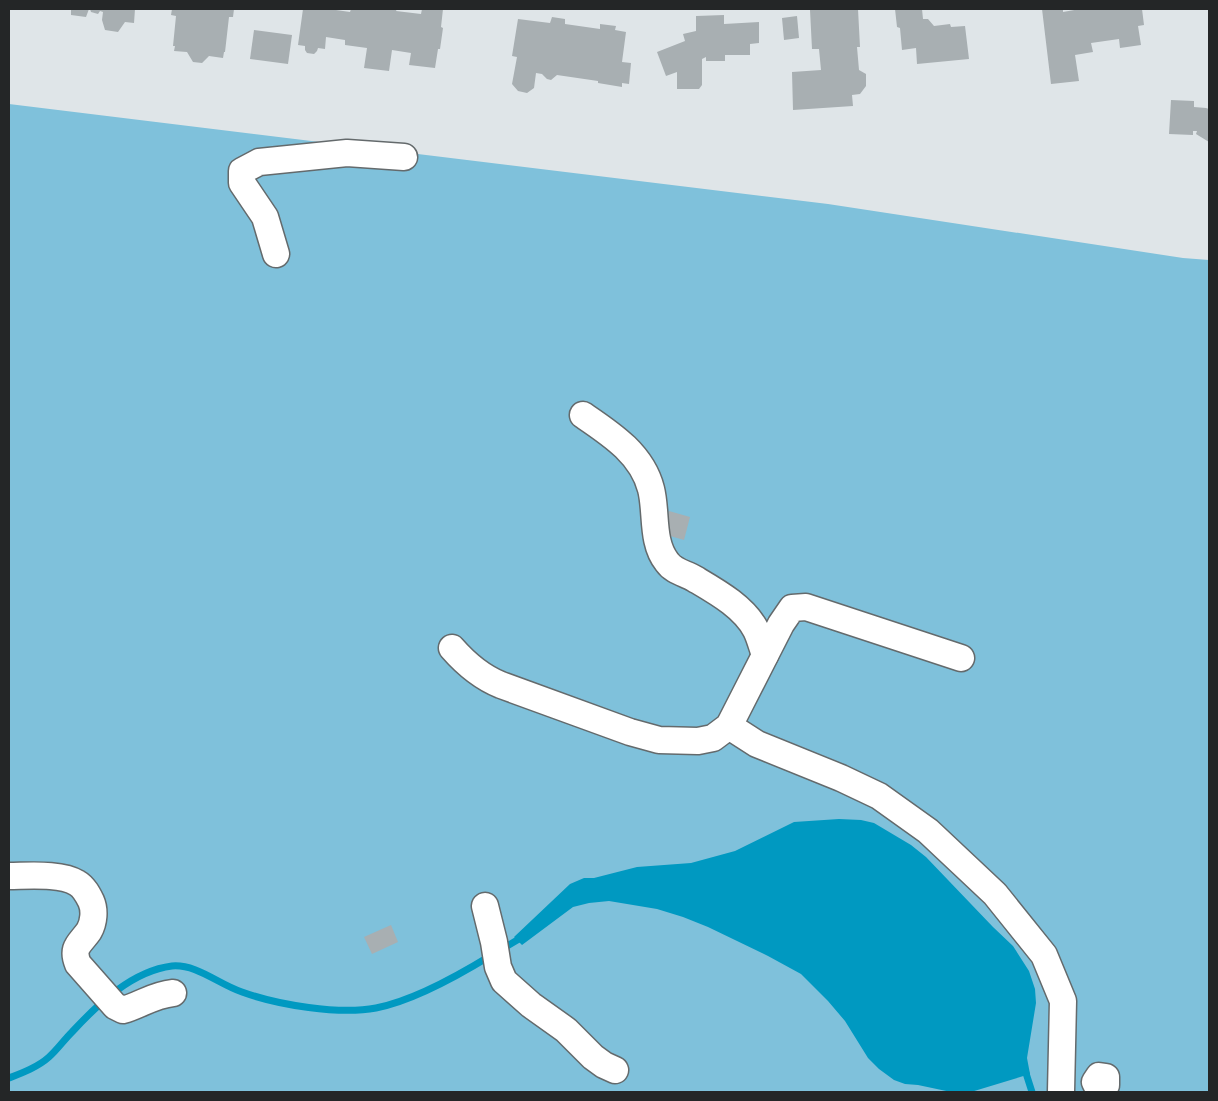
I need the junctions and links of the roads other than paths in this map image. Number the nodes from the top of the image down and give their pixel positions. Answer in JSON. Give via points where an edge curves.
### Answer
{"nodes":[{"id":1,"x":404,"y":157,"type":"dead end"},
{"id":2,"x":276,"y":254,"type":"dead end"},
{"id":3,"x":584,"y":415,"type":"dead end"},
{"id":4,"x":452,"y":648,"type":"dead end"},
{"id":5,"x":765,"y":655,"type":"junction"},
{"id":6,"x":961,"y":658,"type":"dead end"},
{"id":7,"x":729,"y":726,"type":"junction"},
{"id":8,"x":9,"y":876,"type":"edge"},
{"id":9,"x":485,"y":906,"type":"dead end"},
{"id":10,"x":172,"y":994,"type":"dead end"},
{"id":11,"x":615,"y":1070,"type":"dead end"},
{"id":12,"x":1058,"y":1086,"type":"edge"}],
"edges":[{"from":1,"to":2,"type":"lane","via":[[347,153],[259,162],[242,171],[242,183],[265,217]]},
{"from":3,"to":5,"type":"lane","via":[[619,440],[642,466],[651,489],[654,523],[665,560],[672,569],[718,592],[739,609],[755,628]]},
{"from":4,"to":7,"type":"lane","via":[[488,680],[630,732],[659,740],[698,741],[713,738]]},
{"from":5,"to":6,"type":"lane","via":[[792,608],[806,607]]},
{"from":5,"to":7,"type":"lane"},
{"from":7,"to":12,"type":"lane","via":[[757,744],[879,796],[928,831],[995,894],[1044,955],[1063,1001]]},
{"from":8,"to":10,"type":"lane","via":[[67,879],[78,883],[88,894],[93,905],[93,919],[74,956],[123,1010],[160,994]]},
{"from":9,"to":11,"type":"lane","via":[[504,981],[530,1005],[566,1030],[593,1057]]}]}
